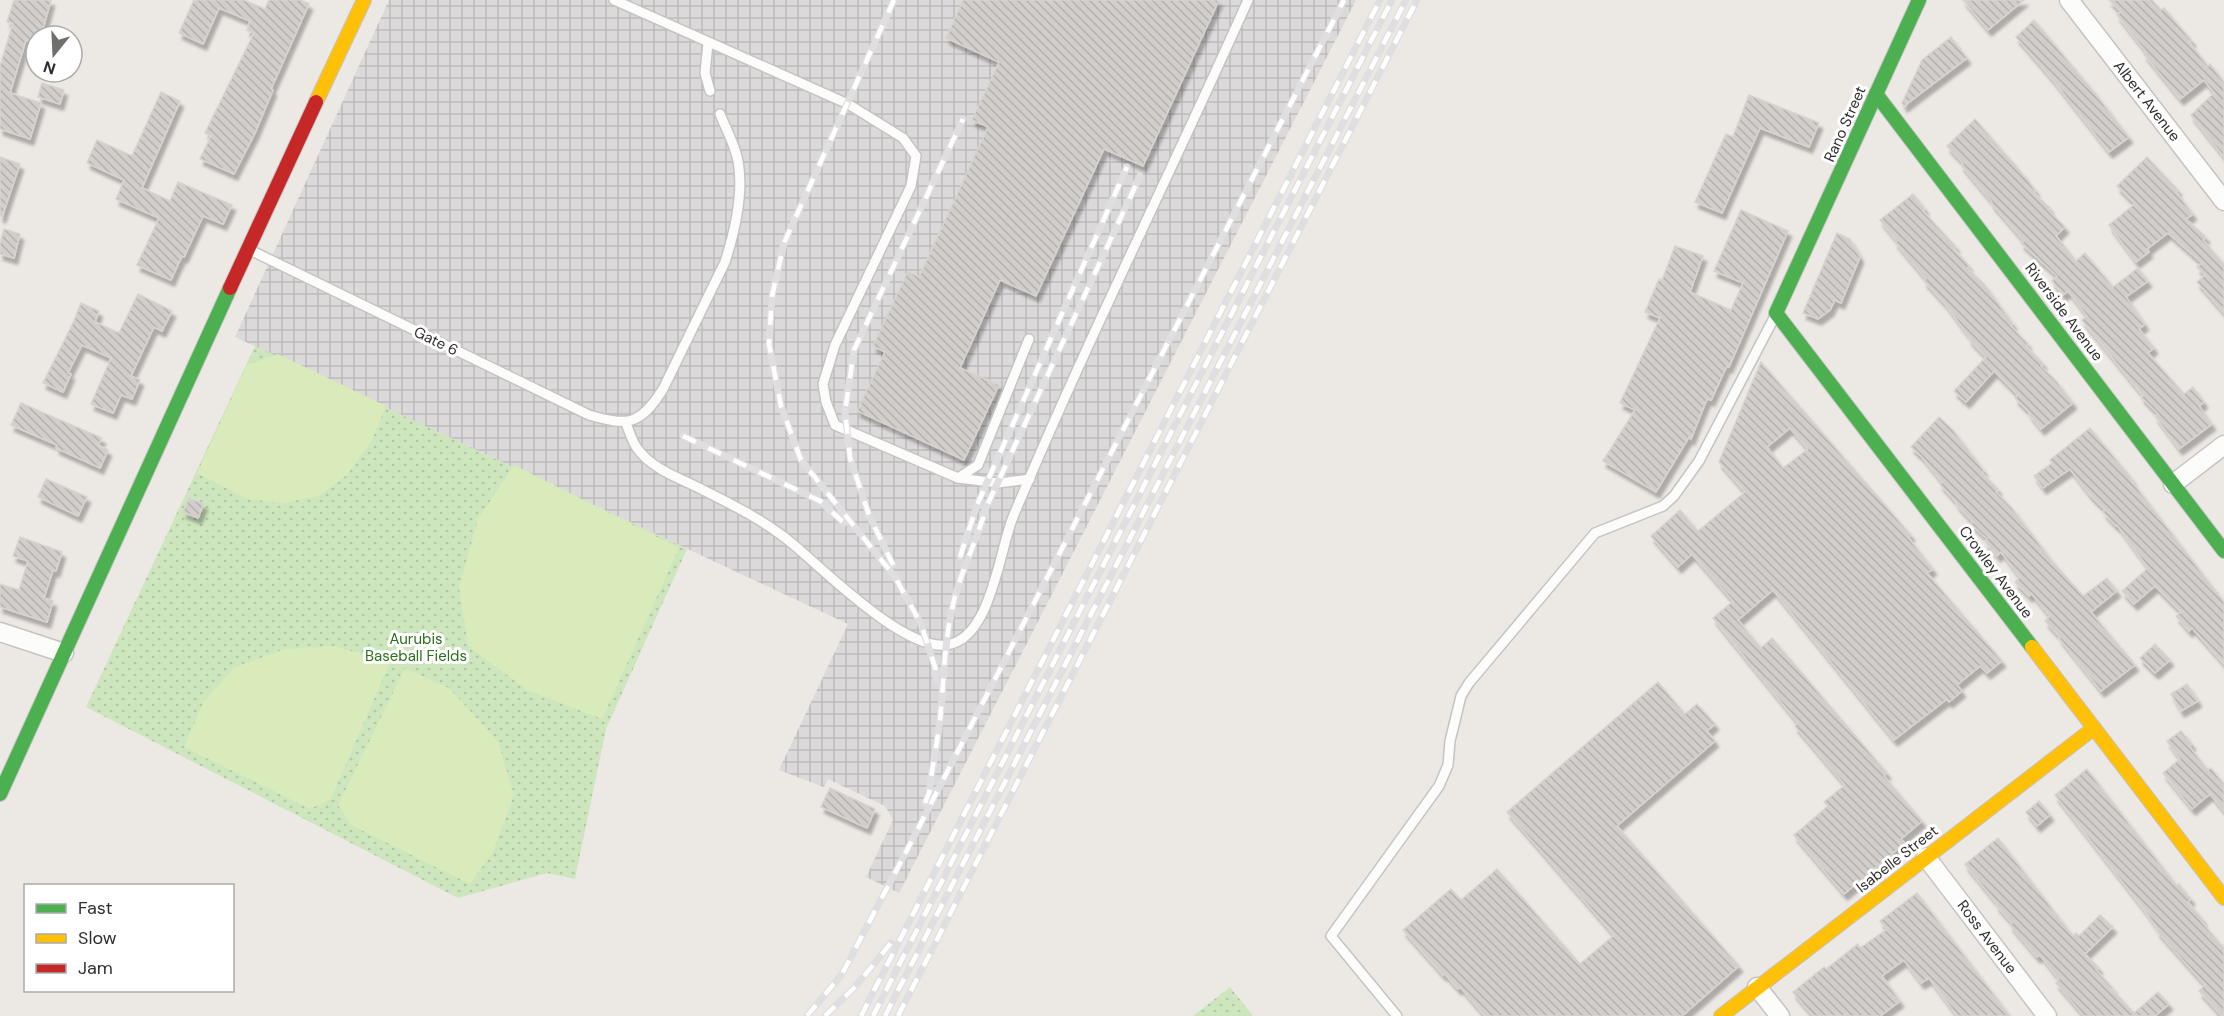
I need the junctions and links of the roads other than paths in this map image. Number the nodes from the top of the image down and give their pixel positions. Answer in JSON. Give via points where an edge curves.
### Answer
{"nodes":[{"id":1,"x":364,"y":0,"type":"edge"},
{"id":2,"x":614,"y":0,"type":"edge"},
{"id":3,"x":1248,"y":0,"type":"edge"},
{"id":4,"x":1919,"y":0,"type":"edge"},
{"id":5,"x":2069,"y":0,"type":"edge"},
{"id":6,"x":708,"y":43,"type":"junction"},
{"id":7,"x":710,"y":92,"type":"dead end"},
{"id":8,"x":1876,"y":94,"type":"junction"},
{"id":9,"x":720,"y":114,"type":"dead end"},
{"id":10,"x":2224,"y":201,"type":"edge"},
{"id":11,"x":250,"y":250,"type":"junction"},
{"id":12,"x":1776,"y":313,"type":"junction"},
{"id":13,"x":1029,"y":339,"type":"dead end"},
{"id":14,"x":626,"y":423,"type":"junction"},
{"id":15,"x":2224,"y":445,"type":"edge"},
{"id":16,"x":958,"y":478,"type":"junction"},
{"id":17,"x":1030,"y":479,"type":"junction"},
{"id":18,"x":2173,"y":484,"type":"junction"},
{"id":19,"x":2224,"y":551,"type":"edge"},
{"id":20,"x":0,"y":632,"type":"edge"},
{"id":21,"x":64,"y":653,"type":"junction"},
{"id":22,"x":2094,"y":728,"type":"junction"},
{"id":23,"x":0,"y":794,"type":"edge"},
{"id":24,"x":1926,"y":857,"type":"junction"},
{"id":25,"x":2224,"y":898,"type":"edge"},
{"id":26,"x":1757,"y":987,"type":"junction"},
{"id":27,"x":1397,"y":1016,"type":"edge"},
{"id":28,"x":1721,"y":1016,"type":"edge"},
{"id":29,"x":1780,"y":1016,"type":"edge"},
{"id":30,"x":2047,"y":1016,"type":"edge"}],
"edges":[{"from":1,"to":11,"type":"street"},
{"from":2,"to":6,"type":"lane"},
{"from":3,"to":17,"type":"lane"},
{"from":4,"to":8,"type":"street","name":"Rano Street"},
{"from":5,"to":10,"type":"street","name":"Albert Avenue"},
{"from":6,"to":7,"type":"lane","via":[[705,73]]},
{"from":6,"to":16,"type":"lane","via":[[848,104],[903,138],[916,156],[911,186],[835,345],[823,384],[835,425]]},
{"from":8,"to":12,"type":"street","name":"Rano Street"},
{"from":8,"to":18,"type":"street","name":"Riverside Avenue"},
{"from":9,"to":14,"type":"lane","via":[[738,160],[740,185],[730,246],[663,389],[654,404]]},
{"from":11,"to":14,"type":"lane","name":"Gate 6","via":[[589,415]]},
{"from":11,"to":21,"type":"street"},
{"from":12,"to":22,"type":"street","name":"Crowley Avenue"},
{"from":12,"to":27,"type":"lane","via":[[1700,461],[1674,496],[1663,506],[1595,533],[1469,683],[1461,696],[1448,765],[1439,786],[1330,936]]},
{"from":13,"to":16,"type":"lane","via":[[978,465]]},
{"from":14,"to":17,"type":"lane","via":[[636,447],[656,465],[761,520],[876,616],[927,644],[958,642],[977,624]]},
{"from":15,"to":18,"type":"street"},
{"from":16,"to":17,"type":"lane","via":[[998,483]]},
{"from":18,"to":19,"type":"street","name":"Riverside Avenue"},
{"from":20,"to":21,"type":"street"},
{"from":21,"to":23,"type":"street"},
{"from":22,"to":24,"type":"street","name":"Isabelle Street"},
{"from":22,"to":25,"type":"street","name":"Crowley Avenue"},
{"from":24,"to":26,"type":"street","name":"Isabelle Street"},
{"from":24,"to":30,"type":"street","name":"Ross Avenue"},
{"from":26,"to":28,"type":"street","name":"Isabelle Street"},
{"from":26,"to":29,"type":"street"}]}
